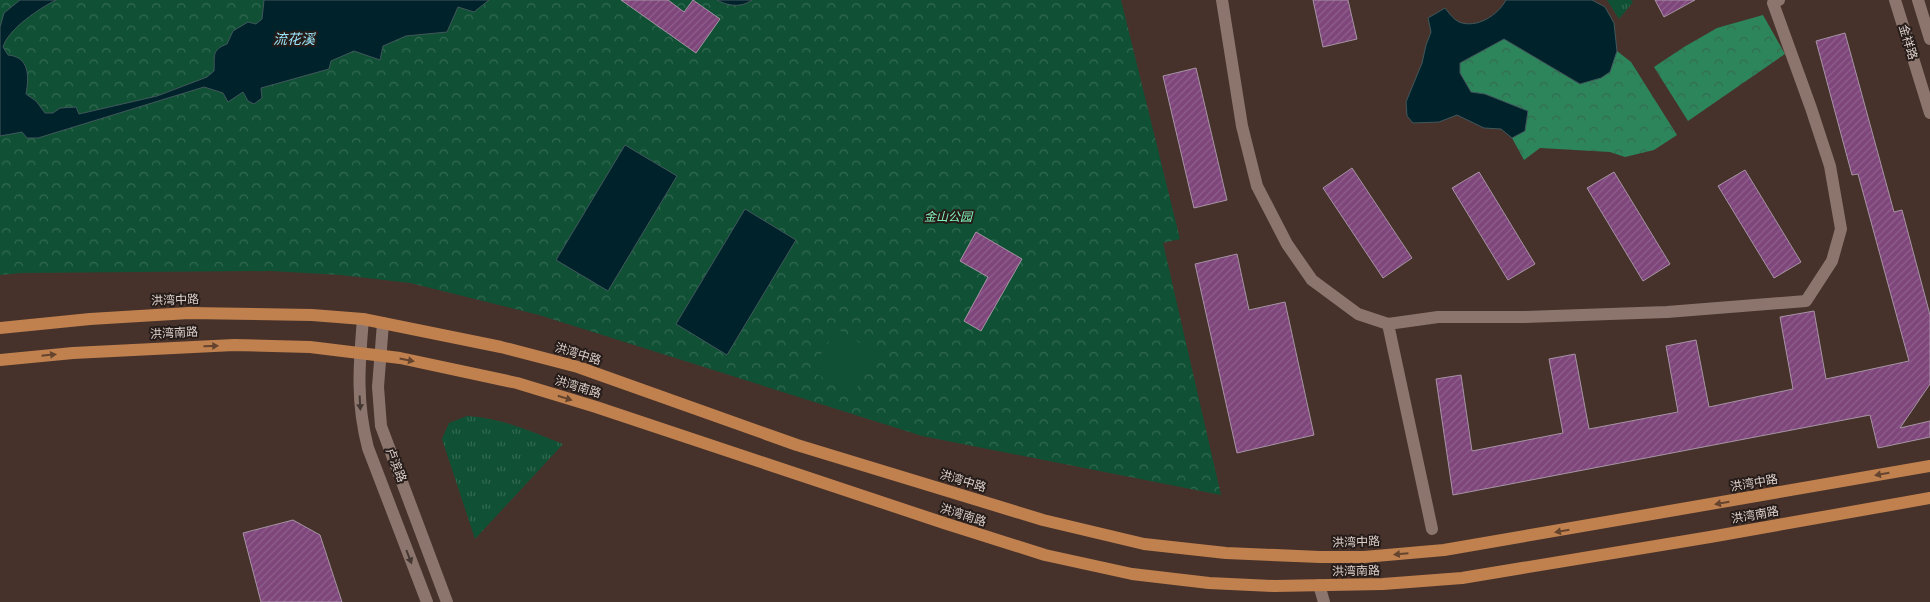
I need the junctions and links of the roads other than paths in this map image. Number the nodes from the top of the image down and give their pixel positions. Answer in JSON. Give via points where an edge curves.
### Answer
{"nodes":[{"id":1,"x":1222,"y":0,"type":"edge"},
{"id":2,"x":1895,"y":0,"type":"edge"},
{"id":3,"x":1918,"y":0,"type":"edge"},
{"id":4,"x":1775,"y":1,"type":"edge"},
{"id":5,"x":1930,"y":39,"type":"edge"},
{"id":6,"x":1930,"y":113,"type":"edge"},
{"id":7,"x":363,"y":319,"type":"junction"},
{"id":8,"x":383,"y":323,"type":"junction"},
{"id":9,"x":1388,"y":324,"type":"junction"},
{"id":10,"x":0,"y":328,"type":"edge"},
{"id":11,"x":360,"y":353,"type":"junction"},
{"id":12,"x":379,"y":356,"type":"junction"},
{"id":13,"x":0,"y":360,"type":"edge"},
{"id":14,"x":1930,"y":466,"type":"edge"},
{"id":15,"x":1930,"y":498,"type":"edge"},
{"id":16,"x":1432,"y":529,"type":"dead end"},
{"id":17,"x":1320,"y":586,"type":"junction"},
{"id":18,"x":426,"y":602,"type":"edge"},
{"id":19,"x":447,"y":602,"type":"edge"},
{"id":20,"x":1324,"y":602,"type":"edge"}],
"edges":[{"from":1,"to":9,"type":"street","via":[[1242,126],[1257,186],[1287,244],[1312,280],[1358,314]]},
{"from":2,"to":6,"type":"street","name":"金祥路"},
{"from":3,"to":5,"type":"street","name":"金祥路"},
{"from":4,"to":9,"type":"street","via":[[1830,166],[1841,229],[1832,261],[1806,301],[1667,312],[1438,318]]},
{"from":7,"to":8,"type":"main road","name":"洪湾中路"},
{"from":7,"to":10,"type":"main road","name":"洪湾中路","via":[[189,313]]},
{"from":7,"to":11,"type":"street"},
{"from":8,"to":12,"type":"street","name":"卢滨路"},
{"from":14,"to":8,"type":"main road","name":"洪湾中路","one_way":true,"via":[[1444,550],[1320,558],[1186,550],[1144,544],[1043,520],[797,445],[578,367],[501,346]]},
{"from":9,"to":16,"type":"street"},
{"from":11,"to":12,"type":"main road","name":"洪湾南路"},
{"from":13,"to":11,"type":"main road","name":"洪湾南路","one_way":true,"via":[[225,345],[310,347]]},
{"from":11,"to":18,"type":"street","one_way":true,"via":[[361,422]]},
{"from":12,"to":17,"type":"main road","name":"洪湾南路","one_way":true,"via":[[517,384],[596,407],[1045,555],[1141,575],[1209,583]]},
{"from":12,"to":19,"type":"street","name":"卢滨路","via":[[382,426]]},
{"from":15,"to":17,"type":"main road","name":"洪湾南路","via":[[1462,578]]},
{"from":17,"to":20,"type":"street"}]}
